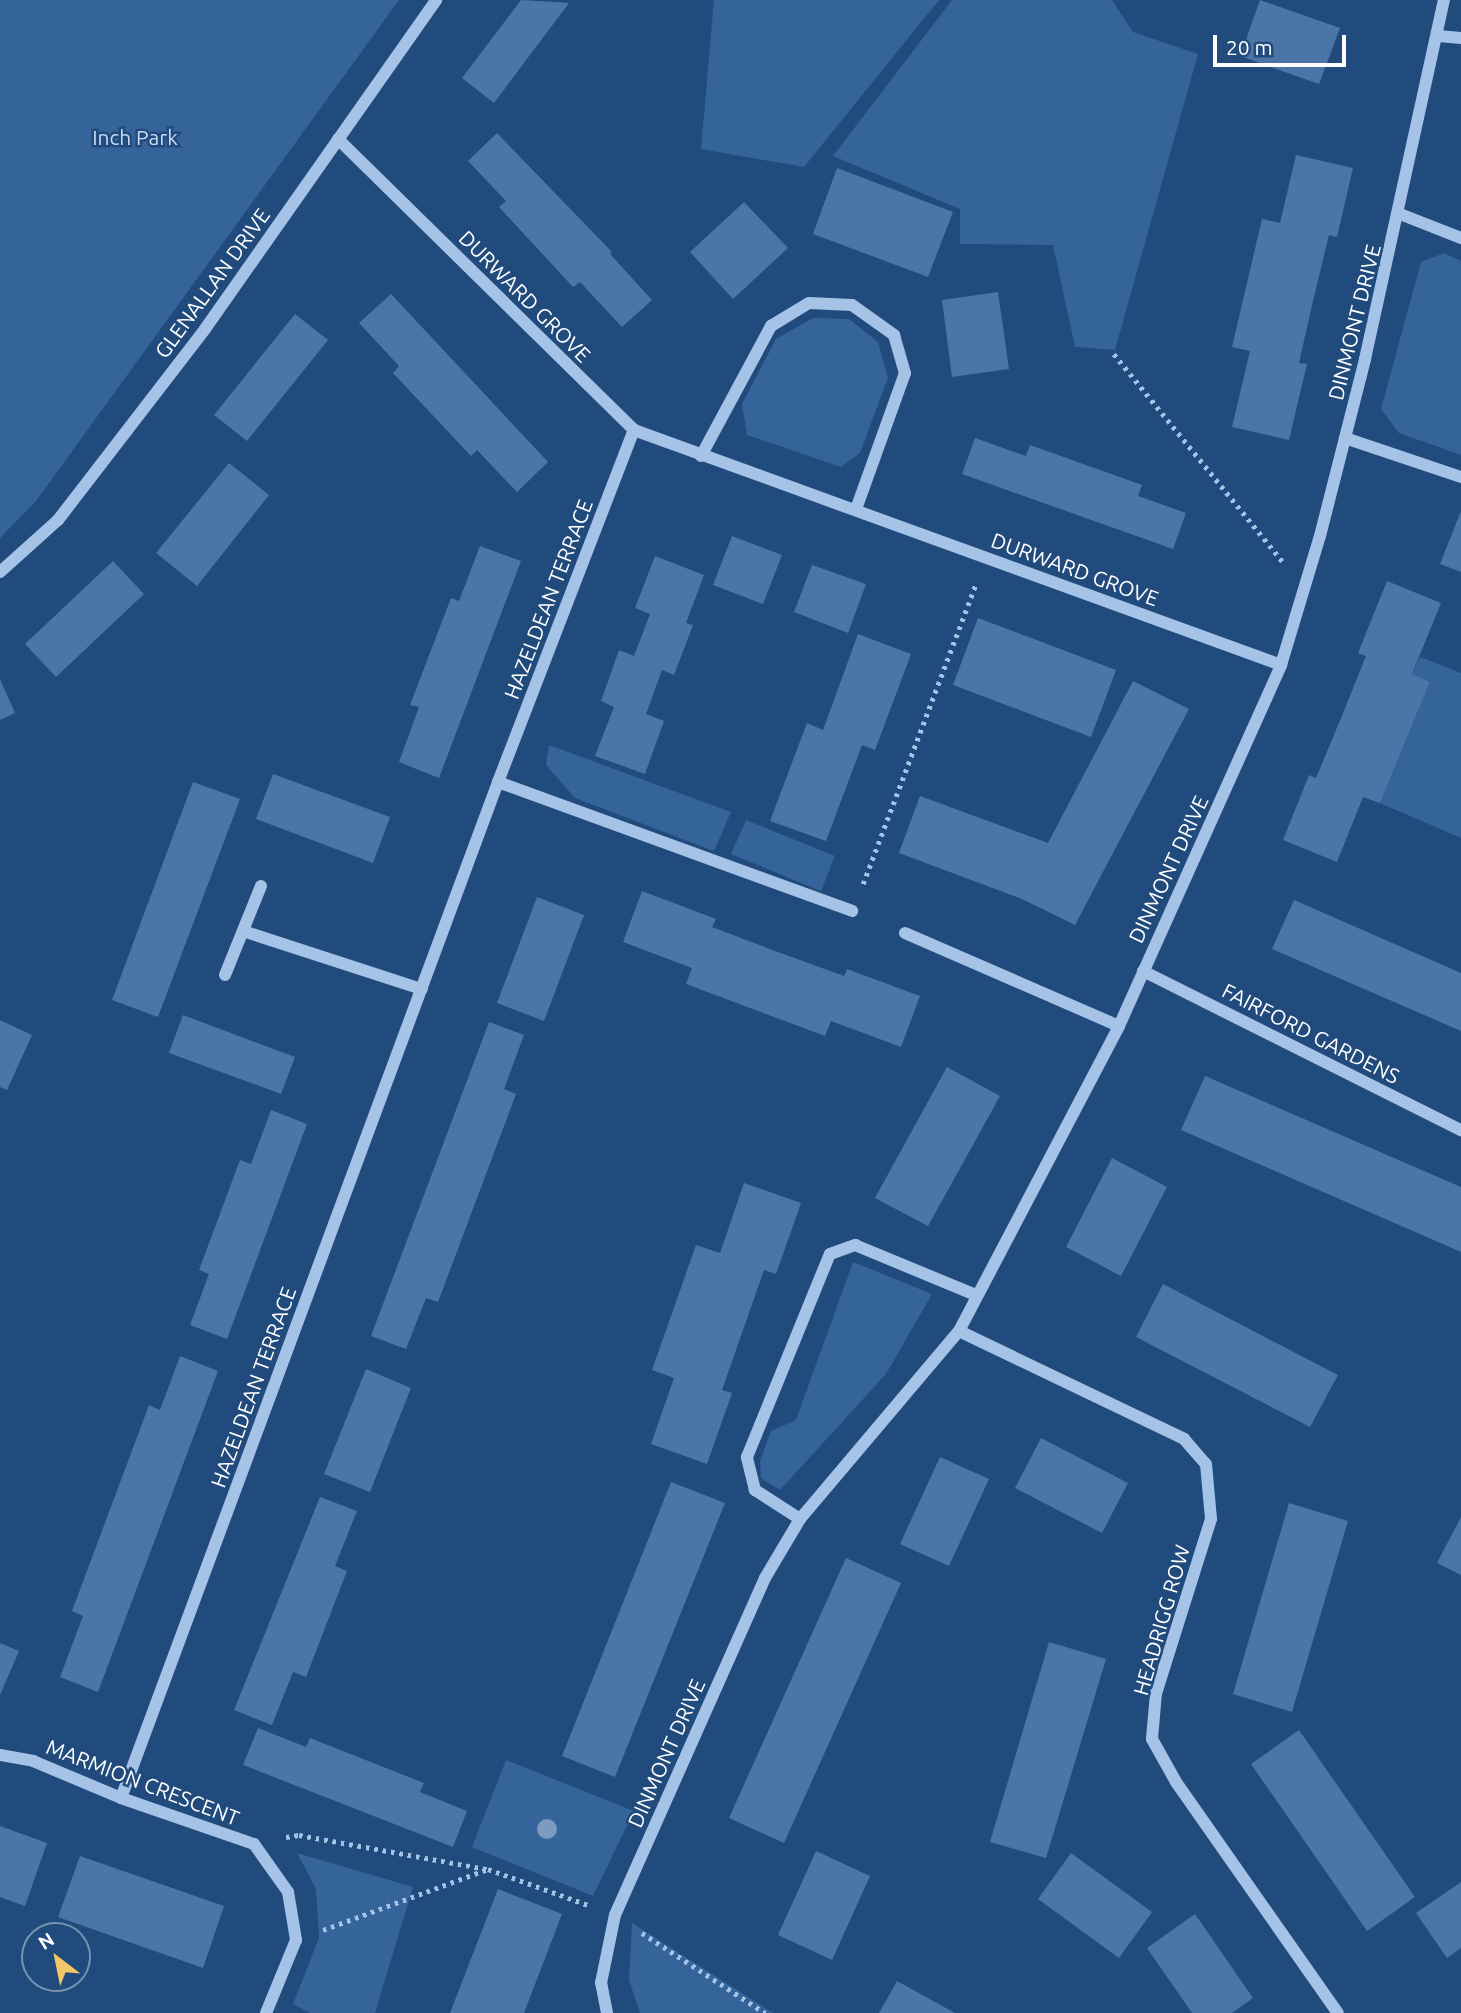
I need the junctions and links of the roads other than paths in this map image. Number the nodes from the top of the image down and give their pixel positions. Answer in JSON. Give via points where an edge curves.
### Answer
{"nodes":[{"id":1,"x":436,"y":0,"type":"edge"},
{"id":2,"x":1444,"y":0,"type":"edge"},
{"id":3,"x":1439,"y":36,"type":"junction"},
{"id":4,"x":1461,"y":38,"type":"edge"},
{"id":5,"x":338,"y":139,"type":"junction"},
{"id":6,"x":1400,"y":214,"type":"junction"},
{"id":7,"x":1461,"y":238,"type":"edge"},
{"id":8,"x":634,"y":430,"type":"junction"},
{"id":9,"x":1345,"y":438,"type":"junction"},
{"id":10,"x":701,"y":456,"type":"junction"},
{"id":11,"x":1461,"y":477,"type":"edge"},
{"id":12,"x":856,"y":509,"type":"junction"},
{"id":13,"x":0,"y":572,"type":"edge"},
{"id":14,"x":1282,"y":664,"type":"junction"},
{"id":15,"x":498,"y":782,"type":"junction"},
{"id":16,"x":261,"y":886,"type":"dead end"},
{"id":17,"x":852,"y":911,"type":"road end"},
{"id":18,"x":243,"y":931,"type":"junction"},
{"id":19,"x":905,"y":933,"type":"dead end"},
{"id":20,"x":1143,"y":971,"type":"junction"},
{"id":21,"x":225,"y":975,"type":"dead end"},
{"id":22,"x":422,"y":989,"type":"junction"},
{"id":23,"x":1119,"y":1026,"type":"junction"},
{"id":24,"x":1461,"y":1130,"type":"edge"},
{"id":25,"x":976,"y":1295,"type":"junction"},
{"id":26,"x":959,"y":1331,"type":"junction"},
{"id":27,"x":800,"y":1519,"type":"junction"},
{"id":28,"x":0,"y":1755,"type":"edge"},
{"id":29,"x":121,"y":1798,"type":"junction"},
{"id":30,"x":266,"y":2013,"type":"edge"},
{"id":31,"x":607,"y":2013,"type":"edge"},
{"id":32,"x":1338,"y":2013,"type":"edge"}],
"edges":[{"from":1,"to":5,"type":"street","name":"GLENALLAN DRIVE"},
{"from":2,"to":3,"type":"street","name":"DINMONT DRIVE"},
{"from":3,"to":4,"type":"street"},
{"from":3,"to":6,"type":"street","name":"DINMONT DRIVE"},
{"from":5,"to":8,"type":"street","name":"DURWARD GROVE"},
{"from":5,"to":13,"type":"street","name":"GLENALLAN DRIVE","via":[[205,329],[58,520]]},
{"from":6,"to":7,"type":"street"},
{"from":6,"to":9,"type":"street","name":"DINMONT DRIVE"},
{"from":8,"to":10,"type":"street","name":"DURWARD GROVE"},
{"from":8,"to":15,"type":"street","name":"HAZELDEAN TERRACE"},
{"from":9,"to":11,"type":"street"},
{"from":9,"to":14,"type":"street","name":"DINMONT DRIVE"},
{"from":10,"to":12,"type":"street","name":"DURWARD GROVE"},
{"from":10,"to":12,"type":"street","via":[[771,326],[809,303],[852,305],[894,335],[905,373]]},
{"from":12,"to":14,"type":"street","name":"DURWARD GROVE"},
{"from":14,"to":20,"type":"street","name":"DINMONT DRIVE"},
{"from":15,"to":17,"type":"street"},
{"from":15,"to":22,"type":"street","name":"HAZELDEAN TERRACE"},
{"from":16,"to":18,"type":"street"},
{"from":18,"to":21,"type":"street"},
{"from":18,"to":22,"type":"street"},
{"from":19,"to":23,"type":"street"},
{"from":20,"to":23,"type":"street","name":"DINMONT DRIVE"},
{"from":20,"to":24,"type":"street","name":"FAIRFORD GARDENS"},
{"from":22,"to":29,"type":"street","name":"HAZELDEAN TERRACE"},
{"from":23,"to":25,"type":"street","name":"DINMONT DRIVE"},
{"from":25,"to":26,"type":"street","name":"DINMONT DRIVE"},
{"from":25,"to":27,"type":"street","via":[[855,1245],[830,1254],[747,1457],[755,1490]]},
{"from":26,"to":27,"type":"street","name":"DINMONT DRIVE"},
{"from":26,"to":32,"type":"street","name":"HEADRIGG ROW","via":[[1184,1439],[1206,1464],[1211,1520],[1156,1693],[1153,1739],[1176,1782]]},
{"from":27,"to":31,"type":"street","name":"DINMONT DRIVE","via":[[765,1578],[615,1915],[601,1983]]},
{"from":28,"to":29,"type":"street","name":"MARMION CRESCENT","via":[[33,1761]]},
{"from":29,"to":30,"type":"street","name":"MARMION CRESCENT","via":[[254,1843],[288,1892],[296,1940]]}]}
